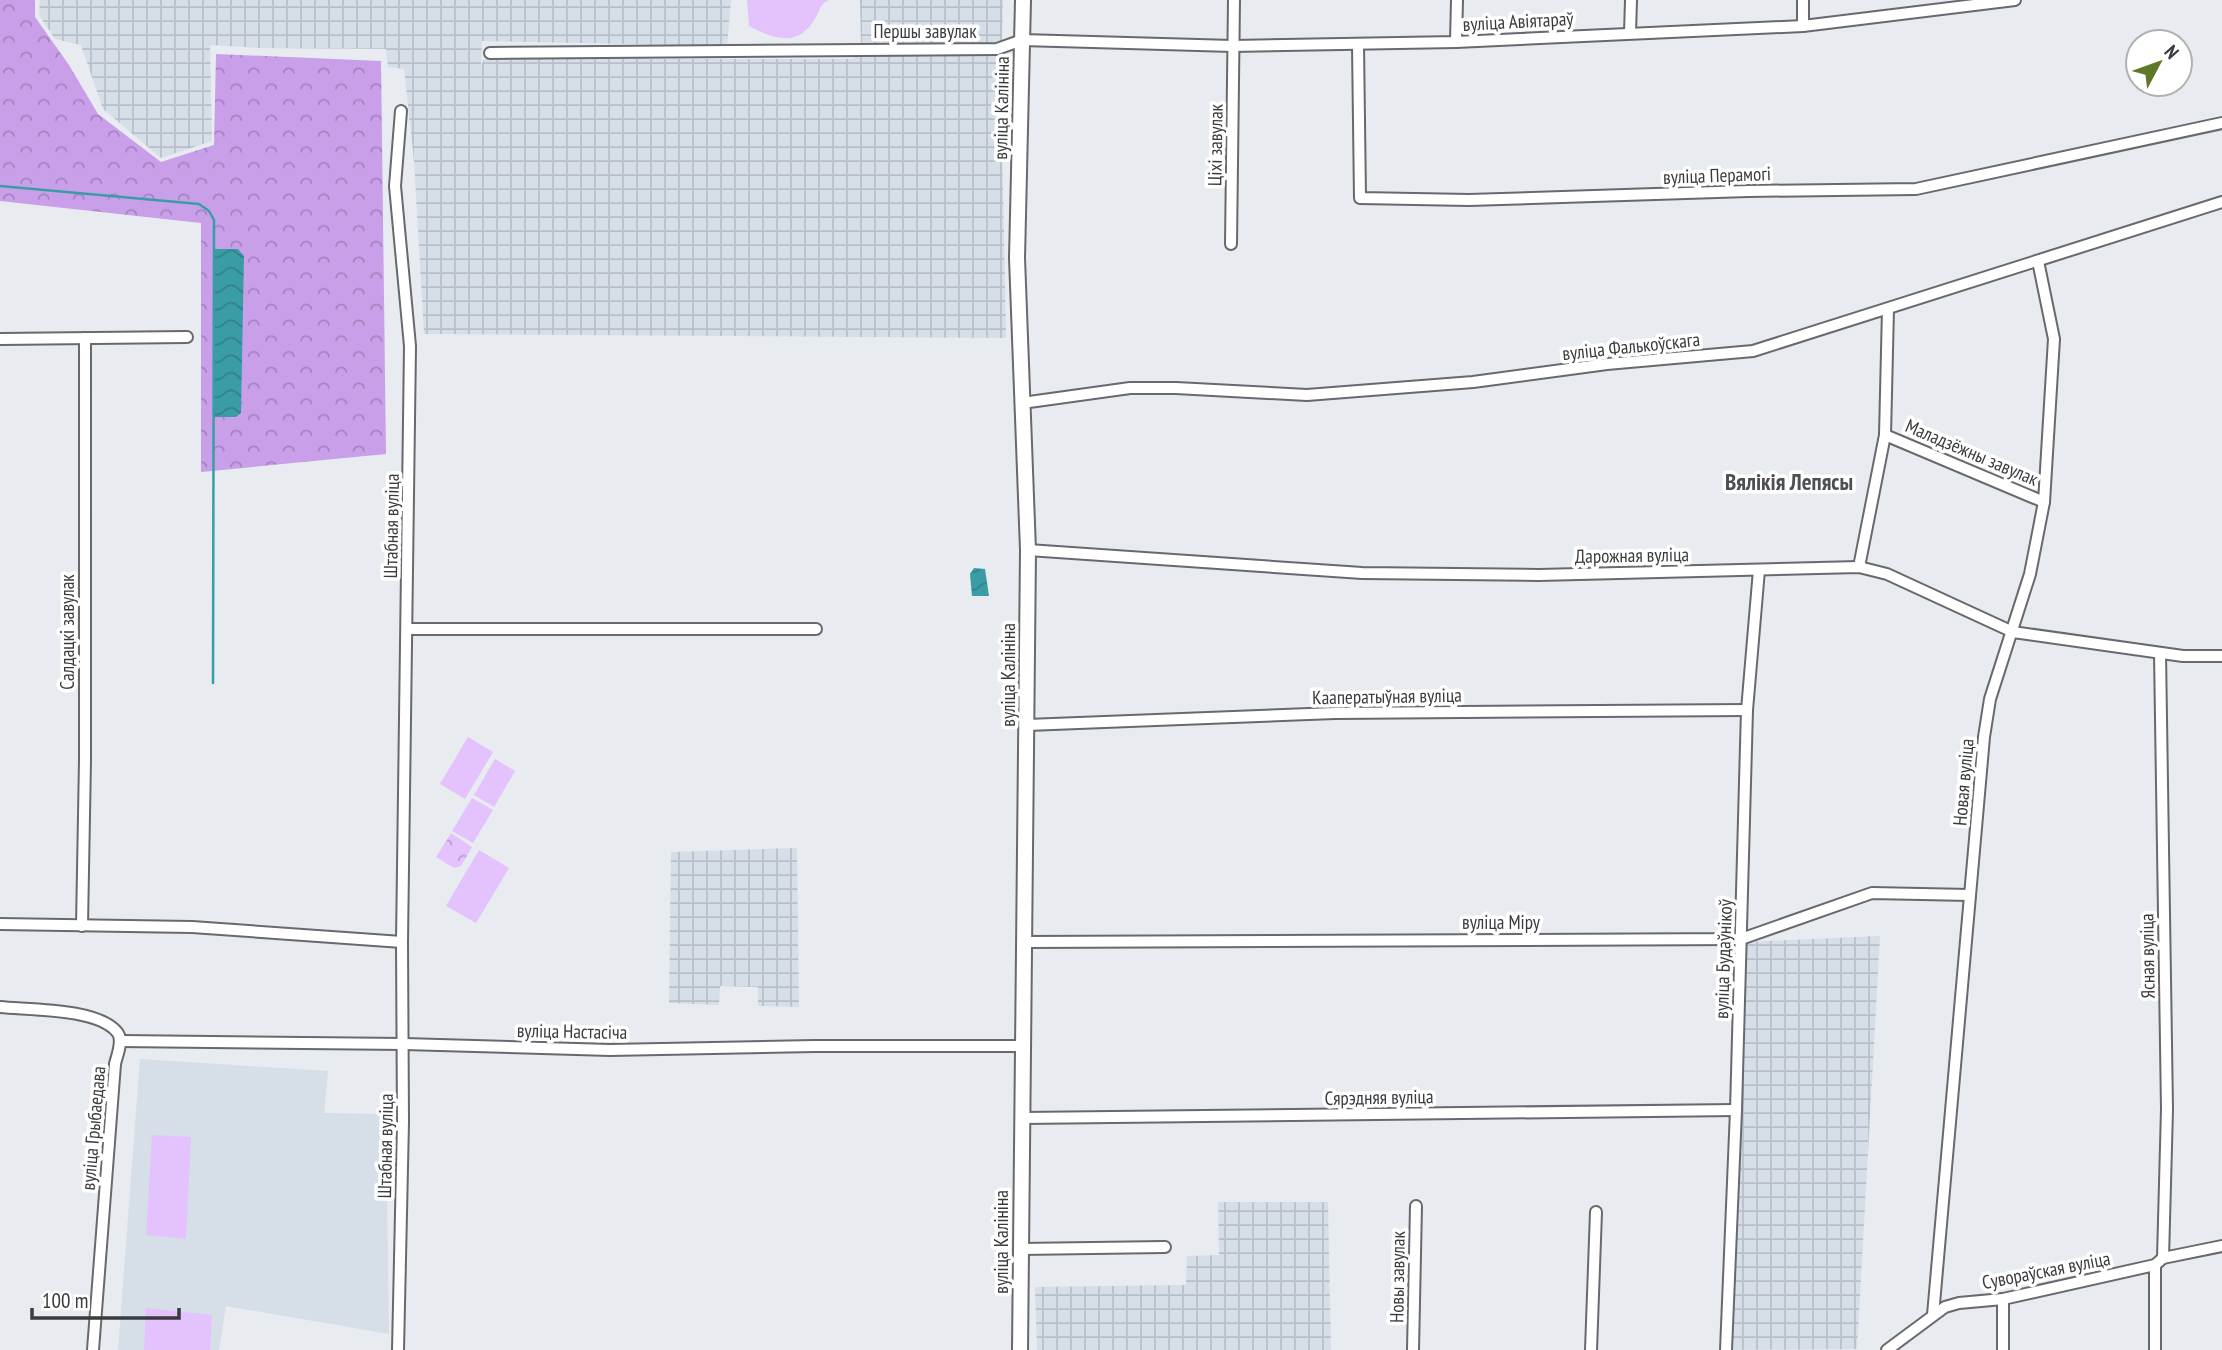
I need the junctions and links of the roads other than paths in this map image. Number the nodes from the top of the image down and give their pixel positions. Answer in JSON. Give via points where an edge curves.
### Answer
{"nodes":[{"id":1,"x":1023,"y":0,"type":"edge"},
{"id":2,"x":1234,"y":0,"type":"edge"},
{"id":3,"x":1457,"y":0,"type":"edge"},
{"id":4,"x":1631,"y":0,"type":"edge"},
{"id":5,"x":1803,"y":0,"type":"edge"},
{"id":6,"x":2015,"y":0,"type":"edge"},
{"id":7,"x":1977,"y":3,"type":"edge"},
{"id":8,"x":1803,"y":26,"type":"junction"},
{"id":9,"x":1630,"y":33,"type":"junction"},
{"id":10,"x":1022,"y":40,"type":"junction"},
{"id":11,"x":1456,"y":42,"type":"junction"},
{"id":12,"x":1358,"y":45,"type":"junction"},
{"id":13,"x":1233,"y":46,"type":"junction"},
{"id":14,"x":490,"y":53,"type":"dead end"},
{"id":15,"x":401,"y":111,"type":"dead end"},
{"id":16,"x":2222,"y":123,"type":"edge"},
{"id":17,"x":2222,"y":202,"type":"edge"},
{"id":18,"x":1231,"y":244,"type":"dead end"},
{"id":19,"x":2038,"y":261,"type":"junction"},
{"id":20,"x":1888,"y":309,"type":"junction"},
{"id":21,"x":187,"y":337,"type":"dead end"},
{"id":22,"x":85,"y":338,"type":"junction"},
{"id":23,"x":1,"y":339,"type":"edge"},
{"id":24,"x":1022,"y":403,"type":"junction"},
{"id":25,"x":1885,"y":435,"type":"junction"},
{"id":26,"x":2044,"y":502,"type":"junction"},
{"id":27,"x":1028,"y":550,"type":"junction"},
{"id":28,"x":1859,"y":567,"type":"junction"},
{"id":29,"x":1759,"y":570,"type":"junction"},
{"id":30,"x":408,"y":629,"type":"junction"},
{"id":31,"x":816,"y":629,"type":"dead end"},
{"id":32,"x":2013,"y":632,"type":"junction"},
{"id":33,"x":2160,"y":653,"type":"junction"},
{"id":34,"x":2222,"y":656,"type":"edge"},
{"id":35,"x":1747,"y":710,"type":"junction"},
{"id":36,"x":1027,"y":725,"type":"junction"},
{"id":37,"x":1970,"y":895,"type":"junction"},
{"id":38,"x":0,"y":924,"type":"edge"},
{"id":39,"x":82,"y":926,"type":"junction"},
{"id":40,"x":1741,"y":939,"type":"junction"},
{"id":41,"x":402,"y":942,"type":"junction"},
{"id":42,"x":1024,"y":942,"type":"junction"},
{"id":43,"x":0,"y":1007,"type":"edge"},
{"id":44,"x":120,"y":1041,"type":"junction"},
{"id":45,"x":404,"y":1044,"type":"junction"},
{"id":46,"x":1023,"y":1046,"type":"junction"},
{"id":47,"x":1736,"y":1110,"type":"junction"},
{"id":48,"x":1022,"y":1118,"type":"junction"},
{"id":49,"x":1416,"y":1206,"type":"dead end"},
{"id":50,"x":1596,"y":1212,"type":"dead end"},
{"id":51,"x":2222,"y":1246,"type":"edge"},
{"id":52,"x":1165,"y":1247,"type":"dead end"},
{"id":53,"x":1020,"y":1249,"type":"junction"},
{"id":54,"x":2159,"y":1261,"type":"junction"},
{"id":55,"x":2003,"y":1299,"type":"junction"},
{"id":56,"x":1933,"y":1315,"type":"junction"},
{"id":57,"x":93,"y":1350,"type":"edge"},
{"id":58,"x":398,"y":1350,"type":"edge"},
{"id":59,"x":1020,"y":1350,"type":"edge"},
{"id":60,"x":1413,"y":1350,"type":"edge"},
{"id":61,"x":1591,"y":1350,"type":"edge"},
{"id":62,"x":1726,"y":1350,"type":"edge"},
{"id":63,"x":1886,"y":1350,"type":"edge"},
{"id":64,"x":2003,"y":1350,"type":"edge"},
{"id":65,"x":2155,"y":1350,"type":"edge"}],
"edges":[{"from":1,"to":10,"type":"street","name":"вуліца Калініна"},
{"from":2,"to":13,"type":"street","name":"Ціхі завулак"},
{"from":3,"to":11,"type":"street"},
{"from":4,"to":9,"type":"street"},
{"from":5,"to":8,"type":"street"},
{"from":6,"to":7,"type":"street","name":"вуліца Авіятараў"},
{"from":7,"to":8,"type":"street","name":"вуліца Авіятараў"},
{"from":8,"to":9,"type":"street","name":"вуліца Авіятараў"},
{"from":9,"to":11,"type":"street","name":"вуліца Авіятараў"},
{"from":10,"to":13,"type":"street","name":"Першы завулак"},
{"from":10,"to":14,"type":"street","name":"Першы завулак","via":[[997,49]]},
{"from":10,"to":24,"type":"street","name":"вуліца Калініна","via":[[1017,258]]},
{"from":11,"to":12,"type":"street","name":"вуліца Авіятараў"},
{"from":12,"to":13,"type":"street","name":"Першы завулак"},
{"from":12,"to":16,"type":"street","name":"вуліца Перамогі","via":[[1360,198],[1469,200],[1916,188]]},
{"from":13,"to":18,"type":"street","name":"Ціхі завулак"},
{"from":15,"to":30,"type":"street","name":"Штабная вуліца","via":[[395,186],[410,346]]},
{"from":17,"to":19,"type":"street","name":"вуліца Фалькоўскага"},
{"from":19,"to":20,"type":"street","name":"вуліца Фалькоўскага"},
{"from":19,"to":26,"type":"street","name":"Новая вуліца","via":[[2054,339]]},
{"from":20,"to":24,"type":"street","name":"вуліца Фалькоўскага","via":[[1741,353],[1307,395],[1130,388]]},
{"from":20,"to":25,"type":"street"},
{"from":21,"to":22,"type":"street"},
{"from":22,"to":23,"type":"street"},
{"from":22,"to":39,"type":"street","name":"Салдацкі завулак"},
{"from":24,"to":27,"type":"street","name":"вуліца Калініна"},
{"from":25,"to":26,"type":"street","name":"Маладзёжны завулак"},
{"from":25,"to":28,"type":"street"},
{"from":26,"to":32,"type":"street","name":"Новая вуліца","via":[[2031,574]]},
{"from":27,"to":29,"type":"street","name":"Дарожная вуліца","via":[[1362,573]]},
{"from":27,"to":36,"type":"street","name":"вуліца Калініна"},
{"from":28,"to":29,"type":"street","name":"Дарожная вуліца"},
{"from":28,"to":32,"type":"street","name":"Дарожная вуліца","via":[[1887,574]]},
{"from":29,"to":35,"type":"street","name":"вуліца Будаўнікоў"},
{"from":30,"to":31,"type":"street"},
{"from":30,"to":41,"type":"street","name":"Штабная вуліца"},
{"from":32,"to":33,"type":"street","name":"Дарожная вуліца"},
{"from":32,"to":37,"type":"street","name":"Новая вуліца","via":[[1990,699]]},
{"from":33,"to":34,"type":"street","name":"Дарожная вуліца"},
{"from":33,"to":54,"type":"street","name":"Ясная вуліца","via":[[2167,1109]]},
{"from":35,"to":36,"type":"street","name":"Кааператыўная вуліца","via":[[1335,713]]},
{"from":35,"to":40,"type":"street","name":"вуліца Будаўнікоў"},
{"from":36,"to":42,"type":"street","name":"вуліца Калініна"},
{"from":37,"to":40,"type":"street","name":"вуліца Міру","via":[[1872,894]]},
{"from":37,"to":56,"type":"street","name":"Новая вуліца"},
{"from":38,"to":39,"type":"street"},
{"from":39,"to":41,"type":"street","via":[[192,927]]},
{"from":40,"to":42,"type":"street","name":"вуліца Міру"},
{"from":40,"to":47,"type":"street","name":"вуліца Будаўнікоў"},
{"from":41,"to":45,"type":"street","name":"Штабная вуліца"},
{"from":42,"to":46,"type":"street","name":"вуліца Калініна"},
{"from":43,"to":44,"type":"street","name":"вуліца Грыбаедава","via":[[98,1019],[117,1032]]},
{"from":44,"to":45,"type":"street","name":"вуліца Настасіча"},
{"from":44,"to":57,"type":"street","name":"вуліца Грыбаедава"},
{"from":45,"to":46,"type":"street","name":"вуліца Настасіча","via":[[610,1050]]},
{"from":45,"to":58,"type":"street","name":"Штабная вуліца"},
{"from":46,"to":48,"type":"street","name":"вуліца Калініна"},
{"from":47,"to":48,"type":"street","name":"Сярэдняя вуліца"},
{"from":47,"to":62,"type":"street","name":"вуліца Будаўнікоў"},
{"from":48,"to":53,"type":"street","name":"вуліца Калініна"},
{"from":49,"to":60,"type":"street","name":"Новы завулак"},
{"from":50,"to":61,"type":"street"},
{"from":51,"to":54,"type":"street","name":"Сувораўская вуліца"},
{"from":52,"to":53,"type":"street"},
{"from":53,"to":59,"type":"street","name":"вуліца Калініна"},
{"from":54,"to":55,"type":"street","name":"Сувораўская вуліца"},
{"from":54,"to":65,"type":"street","name":"Ясная вуліца"},
{"from":55,"to":56,"type":"street","name":"Сувораўская вуліца","via":[[1959,1303]]},
{"from":55,"to":64,"type":"street"},
{"from":56,"to":63,"type":"street","name":"Сувораўская вуліца"}]}
